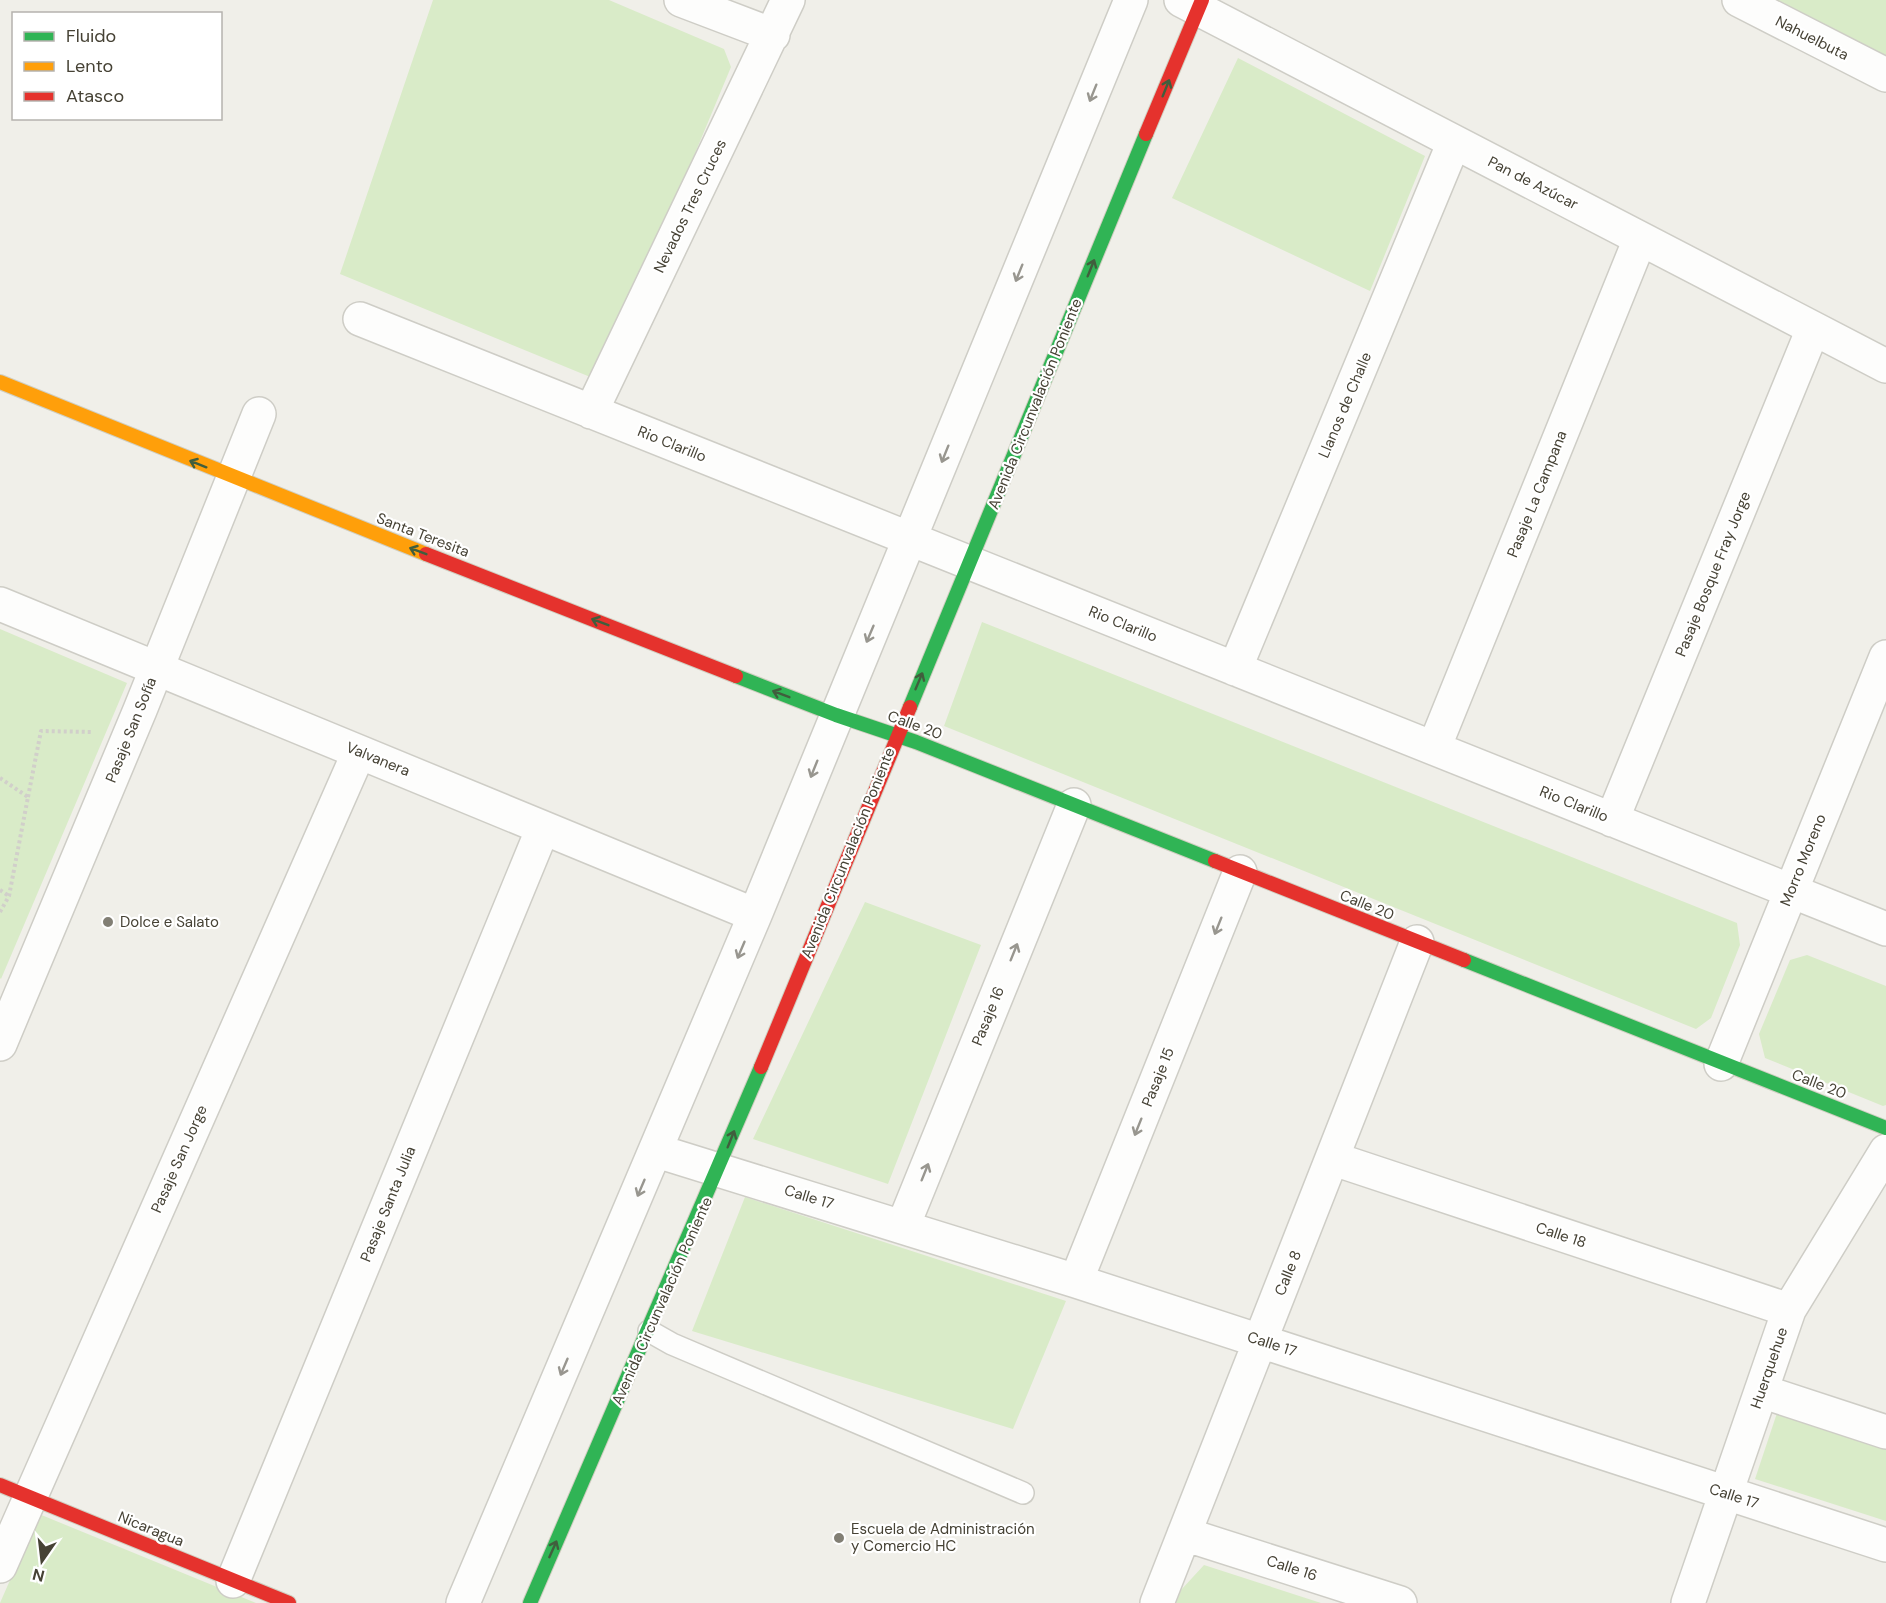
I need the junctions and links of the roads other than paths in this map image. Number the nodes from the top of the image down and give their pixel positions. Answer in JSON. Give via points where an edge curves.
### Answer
{"nodes":[{"id":1,"x":681,"y":0,"type":"edge"},
{"id":2,"x":788,"y":0,"type":"edge"},
{"id":3,"x":1131,"y":0,"type":"edge"},
{"id":4,"x":1739,"y":0,"type":"edge"},
{"id":5,"x":1194,"y":3,"type":"edge"},
{"id":6,"x":773,"y":35,"type":"junction"},
{"id":7,"x":1886,"y":75,"type":"edge"},
{"id":8,"x":1454,"y":142,"type":"junction"},
{"id":9,"x":1640,"y":239,"type":"junction"},
{"id":10,"x":360,"y":319,"type":"dead end"},
{"id":11,"x":1813,"y":328,"type":"junction"},
{"id":12,"x":1886,"y":366,"type":"edge"},
{"id":13,"x":0,"y":382,"type":"edge"},
{"id":14,"x":591,"y":412,"type":"junction"},
{"id":15,"x":259,"y":414,"type":"dead end"},
{"id":16,"x":232,"y":478,"type":"junction"},
{"id":17,"x":910,"y":539,"type":"junction"},
{"id":18,"x":969,"y":563,"type":"junction"},
{"id":19,"x":0,"y":604,"type":"edge"},
{"id":20,"x":1886,"y":657,"type":"edge"},
{"id":21,"x":156,"y":668,"type":"junction"},
{"id":22,"x":1235,"y":669,"type":"junction"},
{"id":23,"x":836,"y":715,"type":"junction"},
{"id":24,"x":897,"y":735,"type":"junction"},
{"id":25,"x":1434,"y":748,"type":"junction"},
{"id":26,"x":359,"y":752,"type":"junction"},
{"id":27,"x":1074,"y":805,"type":"junction"},
{"id":28,"x":1612,"y":820,"type":"junction"},
{"id":29,"x":543,"y":828,"type":"junction"},
{"id":30,"x":1240,"y":872,"type":"junction"},
{"id":31,"x":1791,"y":891,"type":"junction"},
{"id":32,"x":756,"y":915,"type":"junction"},
{"id":33,"x":1886,"y":929,"type":"edge"},
{"id":34,"x":1417,"y":942,"type":"junction"},
{"id":35,"x":0,"y":1044,"type":"edge"},
{"id":36,"x":1720,"y":1064,"type":"junction"},
{"id":37,"x":1886,"y":1128,"type":"edge"},
{"id":38,"x":657,"y":1151,"type":"junction"},
{"id":39,"x":1886,"y":1151,"type":"edge"},
{"id":40,"x":1334,"y":1160,"type":"junction"},
{"id":41,"x":718,"y":1169,"type":"junction"},
{"id":42,"x":1874,"y":1194,"type":"edge"},
{"id":43,"x":903,"y":1226,"type":"junction"},
{"id":44,"x":1076,"y":1281,"type":"junction"},
{"id":45,"x":1789,"y":1310,"type":"junction"},
{"id":46,"x":649,"y":1331,"type":"junction"},
{"id":47,"x":1260,"y":1341,"type":"junction"},
{"id":48,"x":1761,"y":1390,"type":"junction"},
{"id":49,"x":1886,"y":1432,"type":"edge"},
{"id":50,"x":14,"y":1491,"type":"edge"},
{"id":51,"x":1023,"y":1493,"type":"dead end"},
{"id":52,"x":1726,"y":1493,"type":"junction"},
{"id":53,"x":1184,"y":1534,"type":"junction"},
{"id":54,"x":1886,"y":1545,"type":"edge"},
{"id":55,"x":0,"y":1566,"type":"edge"},
{"id":56,"x":233,"y":1581,"type":"junction"},
{"id":57,"x":289,"y":1603,"type":"edge"},
{"id":58,"x":463,"y":1603,"type":"edge"},
{"id":59,"x":530,"y":1603,"type":"edge"},
{"id":60,"x":1157,"y":1603,"type":"edge"},
{"id":61,"x":1400,"y":1603,"type":"edge"},
{"id":62,"x":1688,"y":1603,"type":"edge"}],
"edges":[{"from":1,"to":6,"type":"street"},
{"from":2,"to":6,"type":"street","name":"Nevados Tres Cruces"},
{"from":3,"to":17,"type":"street","one_way":true},
{"from":4,"to":7,"type":"street","name":"Nahuelbuta"},
{"from":5,"to":8,"type":"street","name":"Pan de Azúcar"},
{"from":18,"to":5,"type":"street","name":"Avenida Circunvalación Poniente","one_way":true},
{"from":6,"to":14,"type":"street","name":"Nevados Tres Cruces"},
{"from":8,"to":9,"type":"street","name":"Pan de Azúcar"},
{"from":8,"to":22,"type":"street","name":"Llanos de Challe"},
{"from":9,"to":11,"type":"street","name":"Pan de Azúcar"},
{"from":9,"to":25,"type":"street","name":"Pasaje La Campana"},
{"from":10,"to":14,"type":"street","name":"Rio Clarillo"},
{"from":11,"to":12,"type":"street","name":"Pan de Azúcar"},
{"from":11,"to":28,"type":"street","name":"Pasaje Bosque Fray Jorge"},
{"from":16,"to":13,"type":"street","name":"Santa Teresita","one_way":true},
{"from":14,"to":17,"type":"street","name":"Rio Clarillo"},
{"from":15,"to":16,"type":"street","name":"Pasaje San Sofía"},
{"from":16,"to":21,"type":"street","name":"Pasaje San Sofía"},
{"from":23,"to":16,"type":"street","name":"Santa Teresita","one_way":true},
{"from":17,"to":18,"type":"street","name":"Rio Clarillo"},
{"from":17,"to":23,"type":"street","one_way":true},
{"from":18,"to":22,"type":"street","name":"Rio Clarillo"},
{"from":24,"to":18,"type":"street","name":"Avenida Circunvalación Poniente","one_way":true},
{"from":19,"to":21,"type":"street","name":"Valvanera"},
{"from":20,"to":31,"type":"street","name":"Morro Moreno"},
{"from":21,"to":26,"type":"street","name":"Valvanera"},
{"from":21,"to":35,"type":"street","name":"Pasaje San Sofía"},
{"from":22,"to":25,"type":"street","name":"Rio Clarillo"},
{"from":23,"to":24,"type":"street","name":"Calle 20"},
{"from":23,"to":32,"type":"street","one_way":true},
{"from":24,"to":27,"type":"street","name":"Calle 20"},
{"from":41,"to":24,"type":"street","name":"Avenida Circunvalación Poniente","one_way":true},
{"from":25,"to":28,"type":"street","name":"Rio Clarillo"},
{"from":26,"to":29,"type":"street","name":"Valvanera"},
{"from":26,"to":50,"type":"street","name":"Pasaje San Jorge"},
{"from":27,"to":30,"type":"street","name":"Calle 20"},
{"from":43,"to":27,"type":"street","name":"Pasaje 16","one_way":true},
{"from":28,"to":31,"type":"street","name":"Rio Clarillo"},
{"from":29,"to":32,"type":"street","name":"Valvanera"},
{"from":29,"to":56,"type":"street","name":"Pasaje Santa Julia"},
{"from":30,"to":34,"type":"street","name":"Calle 20"},
{"from":30,"to":44,"type":"street","name":"Pasaje 15","one_way":true},
{"from":31,"to":33,"type":"street","name":"Rio Clarillo"},
{"from":31,"to":36,"type":"street","name":"Morro Moreno"},
{"from":32,"to":38,"type":"street","one_way":true},
{"from":34,"to":36,"type":"street","name":"Calle 20"},
{"from":34,"to":40,"type":"street","name":"Calle 8"},
{"from":36,"to":37,"type":"street","name":"Calle 20"},
{"from":38,"to":41,"type":"street","name":"Calle 17"},
{"from":38,"to":58,"type":"street","one_way":true},
{"from":39,"to":42,"type":"street","name":"Huerquehue"},
{"from":40,"to":45,"type":"street","name":"Calle 18"},
{"from":40,"to":47,"type":"street","name":"Calle 8"},
{"from":41,"to":43,"type":"street","name":"Calle 17"},
{"from":41,"to":46,"type":"street","name":"Avenida Circunvalación Poniente"},
{"from":42,"to":45,"type":"street","name":"Huerquehue"},
{"from":43,"to":44,"type":"street","name":"Calle 17"},
{"from":44,"to":47,"type":"street","name":"Calle 17"},
{"from":45,"to":48,"type":"street","name":"Huerquehue"},
{"from":46,"to":51,"type":"lane"},
{"from":59,"to":46,"type":"street","name":"Avenida Circunvalación Poniente","one_way":true},
{"from":47,"to":52,"type":"street","name":"Calle 17"},
{"from":47,"to":53,"type":"street","name":"Calle 8"},
{"from":48,"to":49,"type":"street"},
{"from":48,"to":52,"type":"street","name":"Huerquehue"},
{"from":50,"to":55,"type":"street","name":"Pasaje San Jorge"},
{"from":50,"to":56,"type":"street","name":"Nicaragua"},
{"from":52,"to":54,"type":"street","name":"Calle 17"},
{"from":52,"to":62,"type":"street","name":"Huerquehue"},
{"from":53,"to":60,"type":"street","name":"Calle 8"},
{"from":53,"to":61,"type":"street","name":"Calle 16"},
{"from":56,"to":57,"type":"street","name":"Nicaragua"}]}
